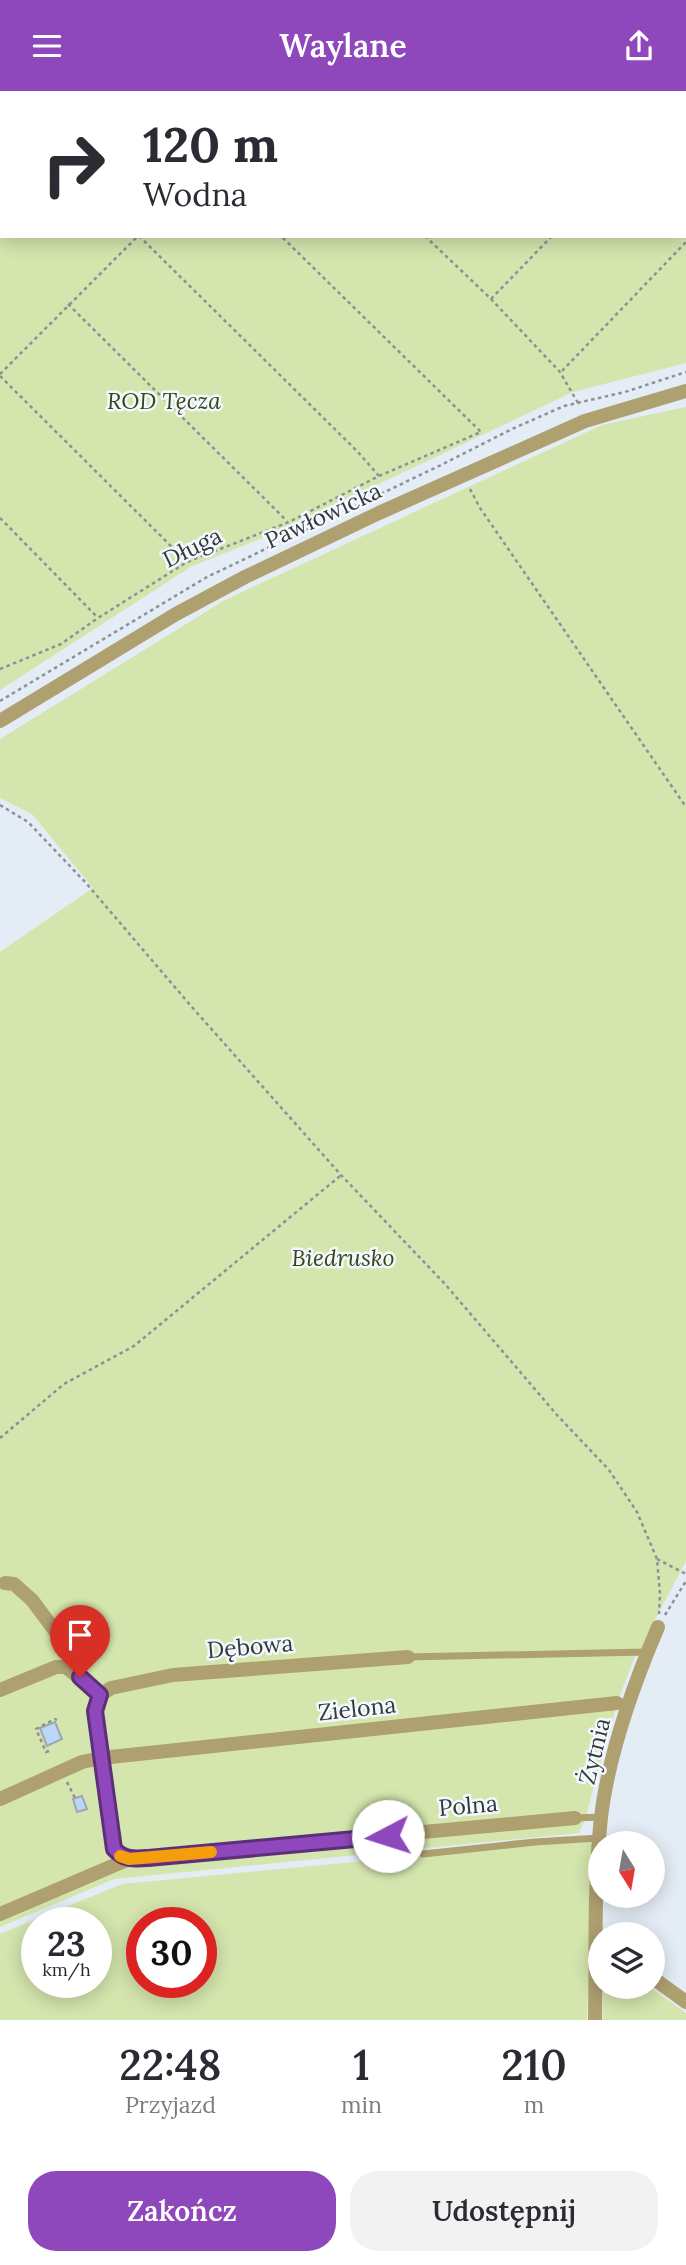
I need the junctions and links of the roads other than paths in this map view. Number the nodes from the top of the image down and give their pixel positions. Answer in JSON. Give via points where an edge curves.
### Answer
{"nodes":[{"id":1,"x":686,"y":391,"type":"edge"},
{"id":2,"x":0,"y":721,"type":"edge"},
{"id":3,"x":2,"y":1579,"type":"edge"},
{"id":4,"x":658,"y":1627,"type":"road end"},
{"id":5,"x":647,"y":1652,"type":"junction"},
{"id":6,"x":408,"y":1657,"type":"joint"},
{"id":7,"x":66,"y":1667,"type":"junction"},
{"id":8,"x":0,"y":1690,"type":"edge"},
{"id":9,"x":100,"y":1695,"type":"junction"},
{"id":10,"x":617,"y":1703,"type":"dead end"},
{"id":11,"x":100,"y":1759,"type":"junction"},
{"id":12,"x":0,"y":1799,"type":"edge"},
{"id":13,"x":601,"y":1817,"type":"junction"},
{"id":14,"x":575,"y":1818,"type":"joint"},
{"id":15,"x":600,"y":1831,"type":"edge"},
{"id":16,"x":588,"y":1839,"type":"edge"},
{"id":17,"x":423,"y":1854,"type":"dead end"},
{"id":18,"x":129,"y":1859,"type":"junction"},
{"id":19,"x":0,"y":1913,"type":"edge"},
{"id":20,"x":665,"y":1987,"type":"edge"},
{"id":21,"x":596,"y":1999,"type":"edge"},
{"id":22,"x":686,"y":2002,"type":"edge"},
{"id":23,"x":595,"y":2020,"type":"edge"}],
"edges":[{"from":1,"to":2,"type":"street","name":"Pawłowicka","via":[[585,421],[234,583]]},
{"from":3,"to":7,"type":"street","via":[[32,1600],[70,1651]]},
{"from":4,"to":5,"type":"street","name":"Żytnia"},
{"from":5,"to":6,"type":"lane"},
{"from":5,"to":13,"type":"street","name":"Żytnia","via":[[613,1756]]},
{"from":6,"to":9,"type":"street","name":"Dębowa","via":[[173,1675],[111,1688]]},
{"from":7,"to":8,"type":"street"},
{"from":7,"to":9,"type":"street"},
{"from":9,"to":11,"type":"street","via":[[95,1711]]},
{"from":10,"to":11,"type":"street","name":"Zielona"},
{"from":11,"to":12,"type":"street","name":"Zielona","via":[[82,1762]]},
{"from":11,"to":18,"type":"street","via":[[114,1849]]},
{"from":13,"to":14,"type":"lane"},
{"from":13,"to":15,"type":"street","name":"Żytnia"},
{"from":14,"to":18,"type":"street","name":"Polna"},
{"from":16,"to":17,"type":"lane"},
{"from":18,"to":19,"type":"street","name":"Polna"},
{"from":20,"to":22,"type":"street"},
{"from":21,"to":23,"type":"street","name":"Żytnia"}]}
